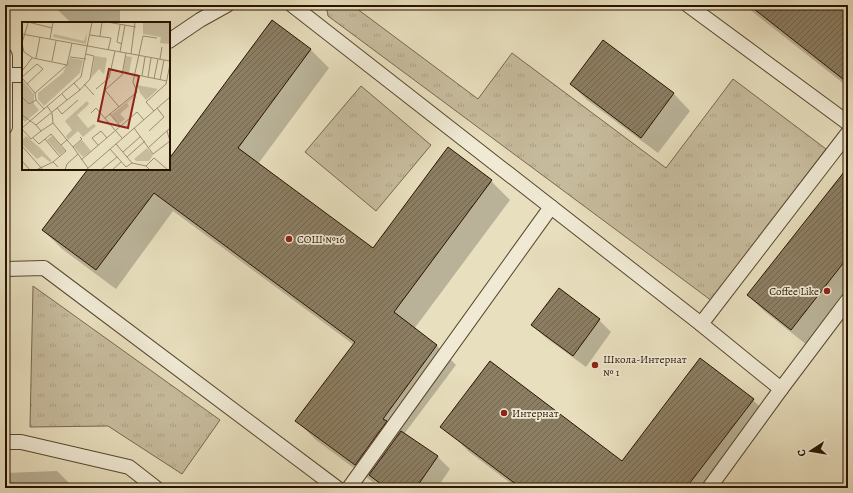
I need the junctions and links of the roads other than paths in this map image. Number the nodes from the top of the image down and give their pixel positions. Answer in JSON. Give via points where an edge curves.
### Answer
{"nodes":[{"id":1,"x":227,"y":5,"type":"edge"},
{"id":2,"x":292,"y":5,"type":"edge"},
{"id":3,"x":688,"y":5,"type":"edge"},
{"id":4,"x":170,"y":40,"type":"edge"},
{"id":5,"x":5,"y":56,"type":"edge"},
{"id":6,"x":6,"y":75,"type":"edge"},
{"id":7,"x":22,"y":75,"type":"edge"},
{"id":8,"x":848,"y":123,"type":"edge"},
{"id":9,"x":5,"y":127,"type":"edge"},
{"id":10,"x":848,"y":134,"type":"edge"},
{"id":11,"x":551,"y":207,"type":"junction"},
{"id":12,"x":5,"y":269,"type":"edge"},
{"id":13,"x":848,"y":300,"type":"edge"},
{"id":14,"x":701,"y":324,"type":"junction"},
{"id":15,"x":781,"y":389,"type":"junction"},
{"id":16,"x":5,"y":442,"type":"edge"},
{"id":17,"x":156,"y":488,"type":"edge"},
{"id":18,"x":338,"y":488,"type":"edge"},
{"id":19,"x":349,"y":488,"type":"edge"},
{"id":20,"x":709,"y":488,"type":"edge"}],
"edges":[{"from":1,"to":4,"type":"lane"},
{"from":2,"to":11,"type":"lane"},
{"from":3,"to":8,"type":"lane"},
{"from":5,"to":6,"type":"lane"},
{"from":6,"to":7,"type":"lane"},
{"from":6,"to":9,"type":"lane"},
{"from":10,"to":14,"type":"lane"},
{"from":11,"to":14,"type":"lane"},
{"from":11,"to":19,"type":"lane"},
{"from":12,"to":18,"type":"lane","via":[[44,268]]},
{"from":13,"to":15,"type":"lane"},
{"from":14,"to":15,"type":"lane"},
{"from":15,"to":20,"type":"lane"},
{"from":16,"to":17,"type":"lane","via":[[21,442],[129,467]]}]}
